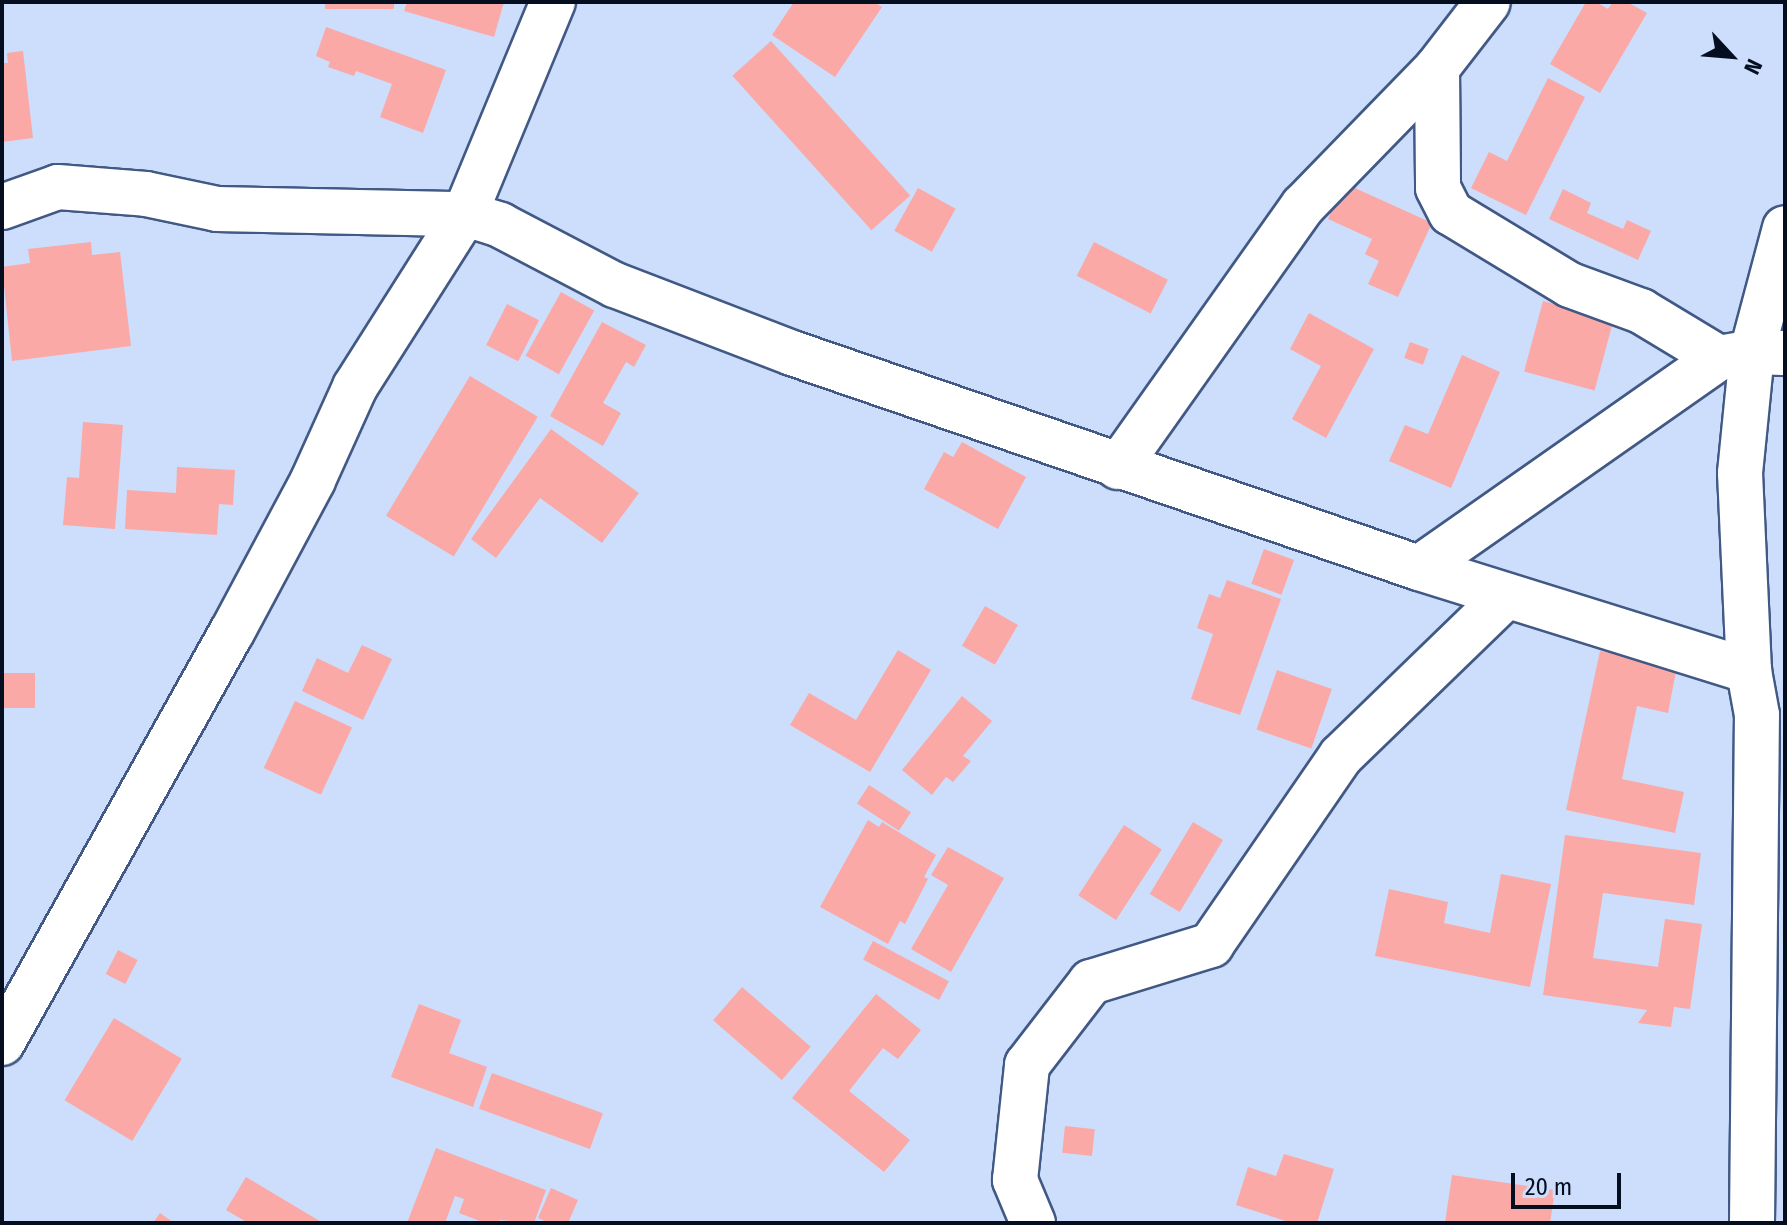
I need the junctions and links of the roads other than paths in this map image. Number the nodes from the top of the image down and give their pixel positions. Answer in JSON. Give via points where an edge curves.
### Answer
{"nodes":[{"id":1,"x":553,"y":2,"type":"edge"},
{"id":2,"x":1488,"y":2,"type":"edge"},
{"id":3,"x":1437,"y":68,"type":"junction"},
{"id":4,"x":2,"y":207,"type":"edge"},
{"id":5,"x":465,"y":214,"type":"junction"},
{"id":6,"x":1785,"y":228,"type":"edge"},
{"id":7,"x":1752,"y":354,"type":"edge"},
{"id":8,"x":1118,"y":467,"type":"junction"},
{"id":9,"x":1419,"y":568,"type":"junction"},
{"id":10,"x":1506,"y":596,"type":"junction"},
{"id":11,"x":1749,"y":671,"type":"junction"},
{"id":12,"x":2,"y":1043,"type":"edge"},
{"id":13,"x":1033,"y":1223,"type":"edge"},
{"id":14,"x":1752,"y":1223,"type":"edge"}],
"edges":[{"from":1,"to":5,"type":"street"},
{"from":2,"to":3,"type":"street"},
{"from":3,"to":7,"type":"street","via":[[1438,188],[1451,213],[1570,285]]},
{"from":3,"to":8,"type":"street","via":[[1303,206]]},
{"from":4,"to":5,"type":"street","via":[[58,187],[146,194],[217,209]]},
{"from":5,"to":8,"type":"street","via":[[500,225],[615,285],[777,348]]},
{"from":5,"to":12,"type":"street","via":[[355,387],[313,480],[232,632]]},
{"from":6,"to":7,"type":"street"},
{"from":7,"to":9,"type":"street"},
{"from":7,"to":11,"type":"street","via":[[1740,473]]},
{"from":8,"to":9,"type":"street"},
{"from":9,"to":10,"type":"street"},
{"from":10,"to":11,"type":"street"},
{"from":10,"to":13,"type":"street","via":[[1341,756],[1211,945],[1091,982],[1027,1065],[1015,1180]]},
{"from":11,"to":14,"type":"street","via":[[1757,715]]}]}
